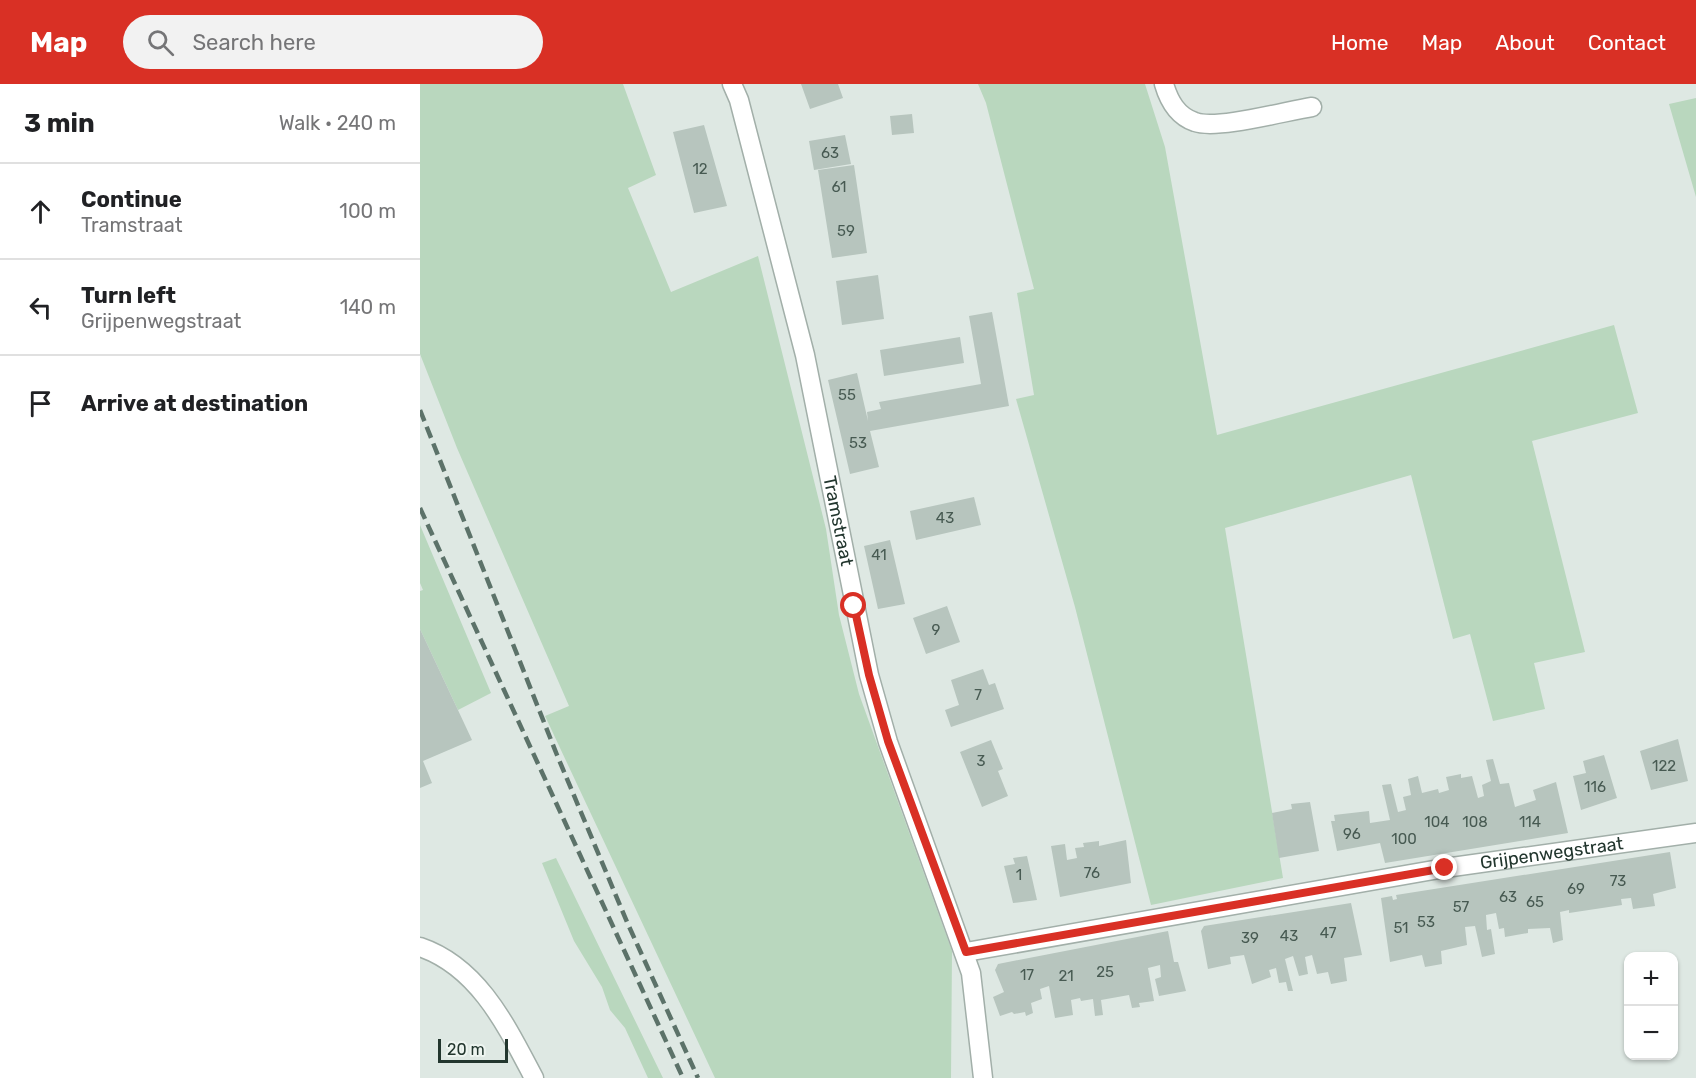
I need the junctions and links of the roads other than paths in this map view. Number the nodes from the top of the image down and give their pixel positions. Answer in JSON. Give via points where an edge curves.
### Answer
{"nodes":[{"id":1,"x":732,"y":84,"type":"edge"},
{"id":2,"x":1164,"y":84,"type":"edge"},
{"id":3,"x":1312,"y":107,"type":"dead end"},
{"id":4,"x":1696,"y":834,"type":"edge"},
{"id":5,"x":420,"y":947,"type":"edge"},
{"id":6,"x":966,"y":952,"type":"junction"},
{"id":7,"x":534,"y":1078,"type":"edge"},
{"id":8,"x":983,"y":1078,"type":"edge"}],
"edges":[{"from":1,"to":6,"type":"street","name":"Tramstraat","via":[[805,355],[869,675],[888,741]]},
{"from":2,"to":3,"type":"street","via":[[1169,100],[1196,123],[1213,124]]},
{"from":4,"to":6,"type":"street","name":"Grijpenwegstraat","via":[[1445,868]]},
{"from":5,"to":7,"type":"street","via":[[450,963],[493,1002]]},
{"from":6,"to":8,"type":"street"}]}
